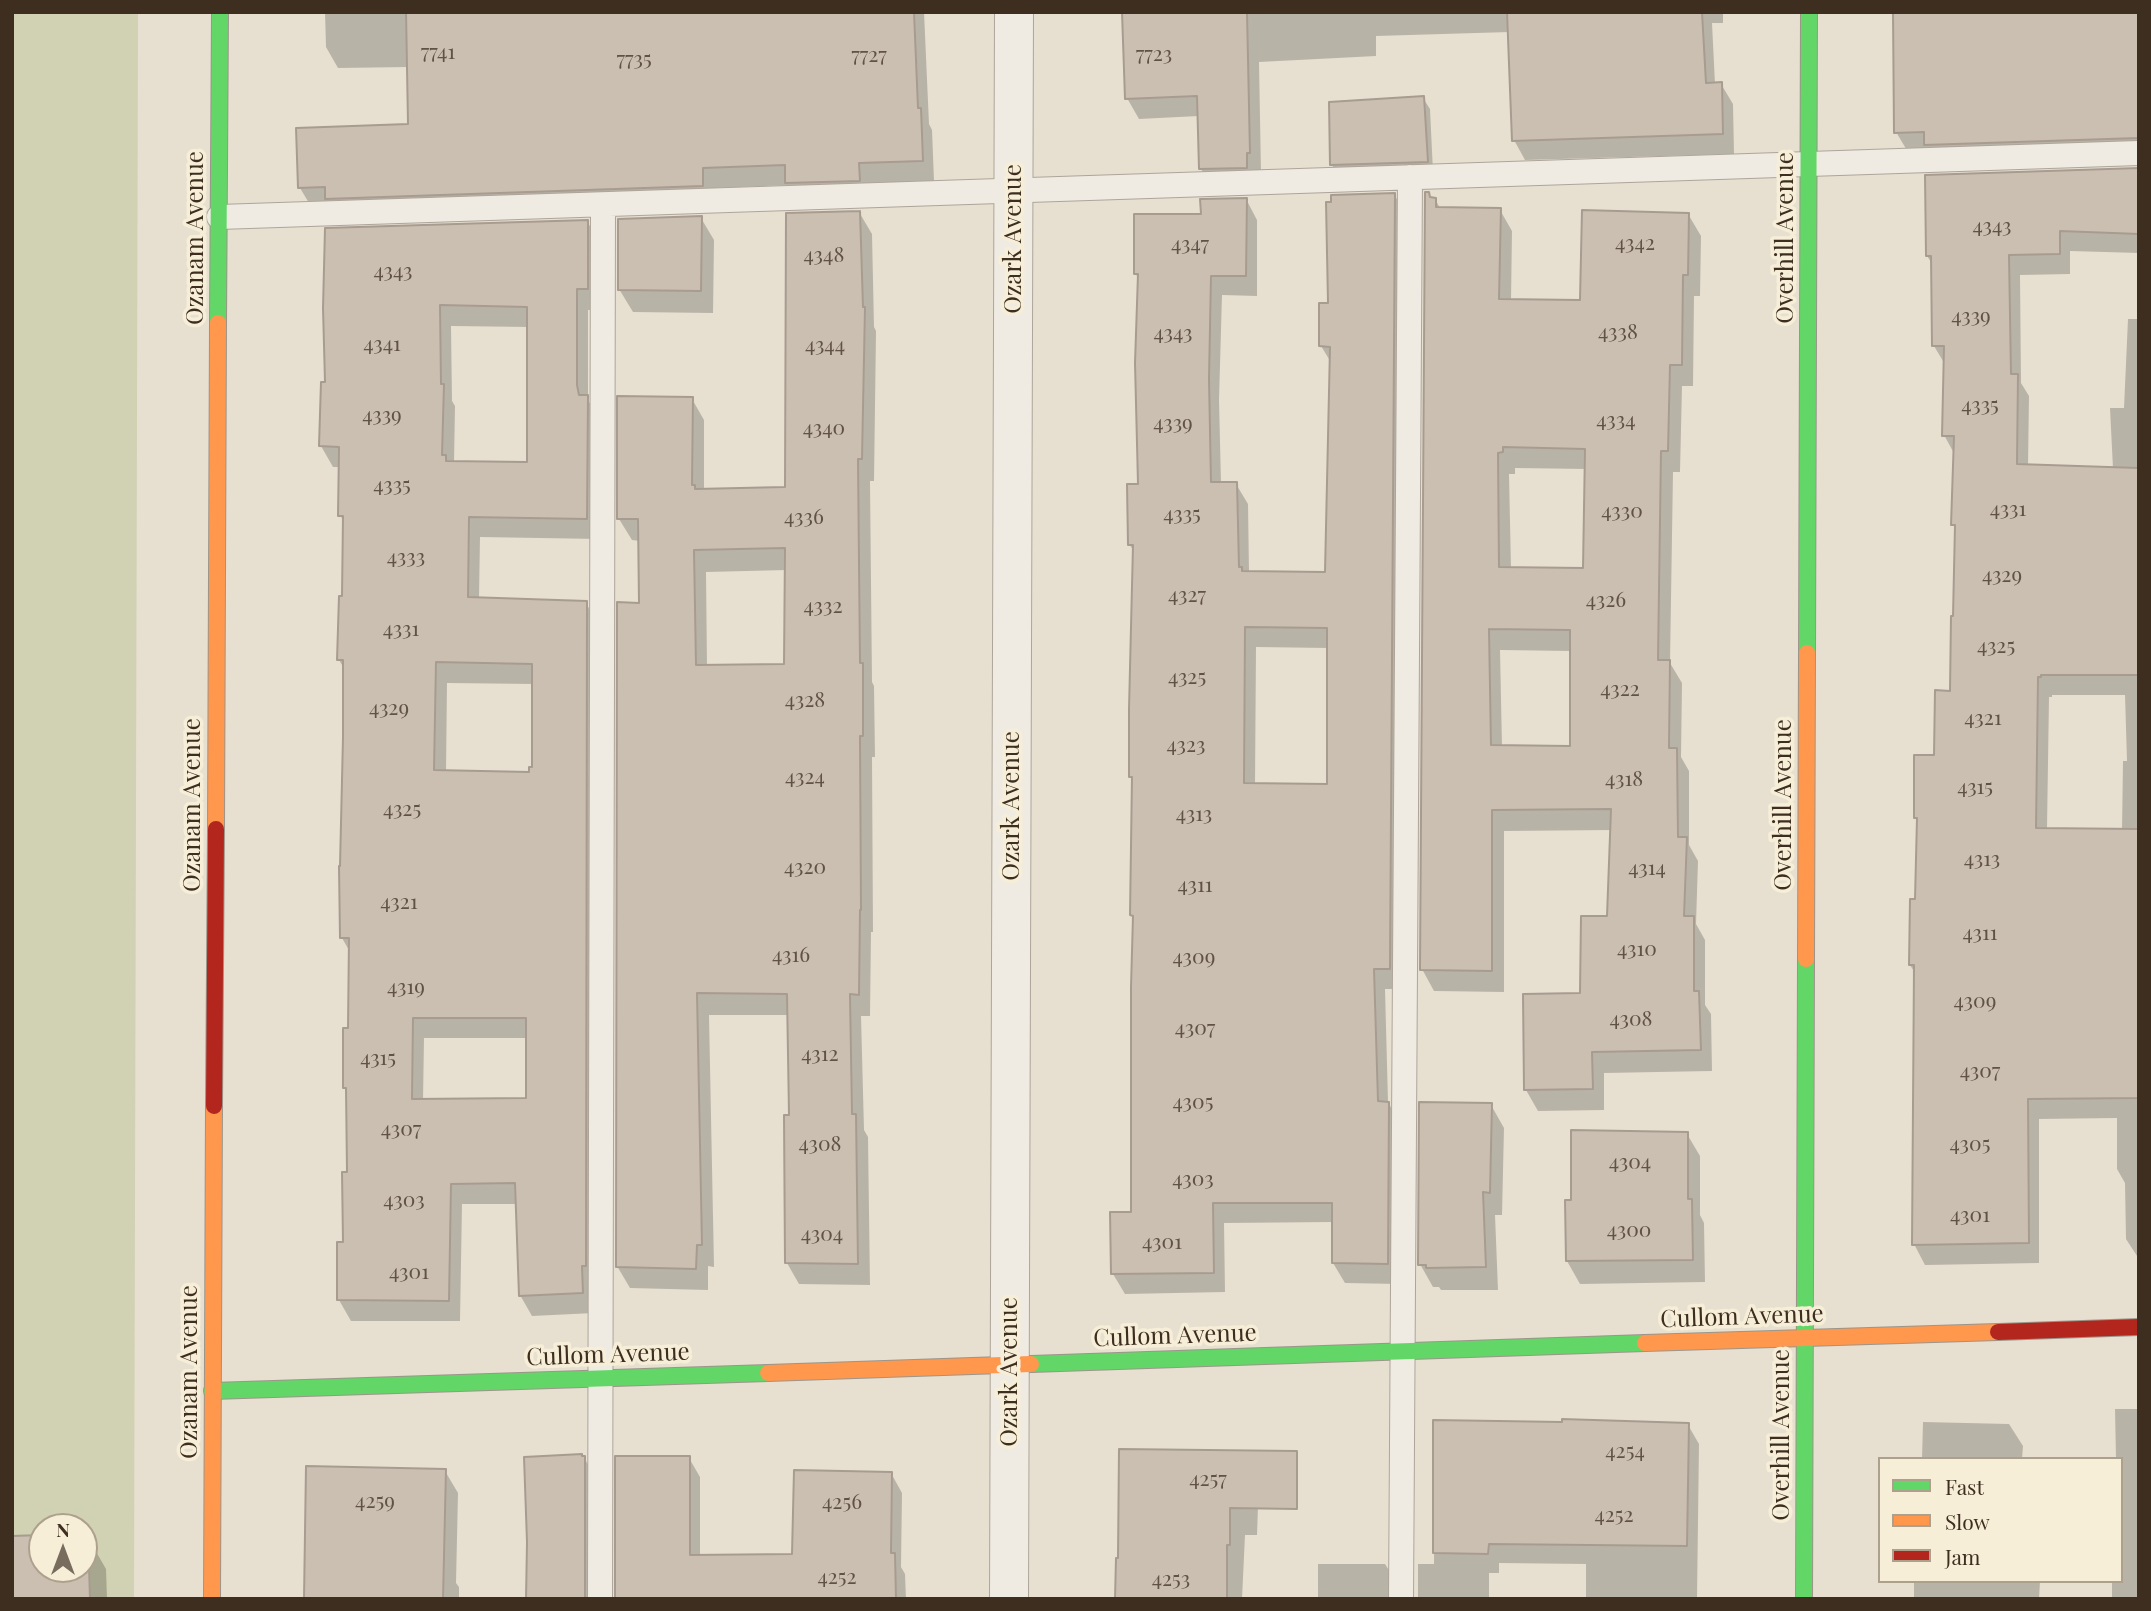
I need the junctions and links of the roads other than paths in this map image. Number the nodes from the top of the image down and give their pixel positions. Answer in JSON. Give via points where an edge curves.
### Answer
{"nodes":[{"id":1,"x":220,"y":12,"type":"edge"},
{"id":2,"x":1014,"y":12,"type":"edge"},
{"id":3,"x":1809,"y":12,"type":"edge"},
{"id":4,"x":2139,"y":153,"type":"edge"},
{"id":5,"x":1809,"y":163,"type":"junction"},
{"id":6,"x":1410,"y":177,"type":"junction"},
{"id":7,"x":1014,"y":190,"type":"junction"},
{"id":8,"x":603,"y":205,"type":"junction"},
{"id":9,"x":219,"y":217,"type":"junction"},
{"id":10,"x":2139,"y":1327,"type":"edge"},
{"id":11,"x":1806,"y":1338,"type":"junction"},
{"id":12,"x":1402,"y":1351,"type":"junction"},
{"id":13,"x":1010,"y":1364,"type":"junction"},
{"id":14,"x":600,"y":1378,"type":"junction"},
{"id":15,"x":212,"y":1391,"type":"junction"},
{"id":16,"x":212,"y":1599,"type":"edge"},
{"id":17,"x":600,"y":1599,"type":"edge"},
{"id":18,"x":1009,"y":1599,"type":"edge"},
{"id":19,"x":1401,"y":1599,"type":"edge"},
{"id":20,"x":1804,"y":1599,"type":"edge"}],
"edges":[{"from":1,"to":9,"type":"street","name":"Ozanam Avenue"},
{"from":2,"to":7,"type":"street","name":"Ozark Avenue"},
{"from":3,"to":5,"type":"street","name":"Overhill Avenue"},
{"from":4,"to":5,"type":"lane"},
{"from":5,"to":6,"type":"lane"},
{"from":5,"to":11,"type":"street","name":"Overhill Avenue"},
{"from":6,"to":7,"type":"lane"},
{"from":6,"to":12,"type":"lane"},
{"from":7,"to":8,"type":"lane"},
{"from":7,"to":13,"type":"street","name":"Ozark Avenue"},
{"from":8,"to":9,"type":"lane"},
{"from":8,"to":14,"type":"lane"},
{"from":9,"to":15,"type":"street","name":"Ozanam Avenue"},
{"from":10,"to":11,"type":"street","name":"Cullom Avenue"},
{"from":11,"to":12,"type":"street","name":"Cullom Avenue"},
{"from":11,"to":20,"type":"street","name":"Overhill Avenue"},
{"from":12,"to":13,"type":"street","name":"Cullom Avenue"},
{"from":12,"to":19,"type":"lane"},
{"from":13,"to":14,"type":"street","name":"Cullom Avenue"},
{"from":13,"to":18,"type":"street","name":"Ozark Avenue"},
{"from":14,"to":15,"type":"street","name":"Cullom Avenue"},
{"from":14,"to":17,"type":"lane"},
{"from":15,"to":16,"type":"street","name":"Ozanam Avenue"}]}
